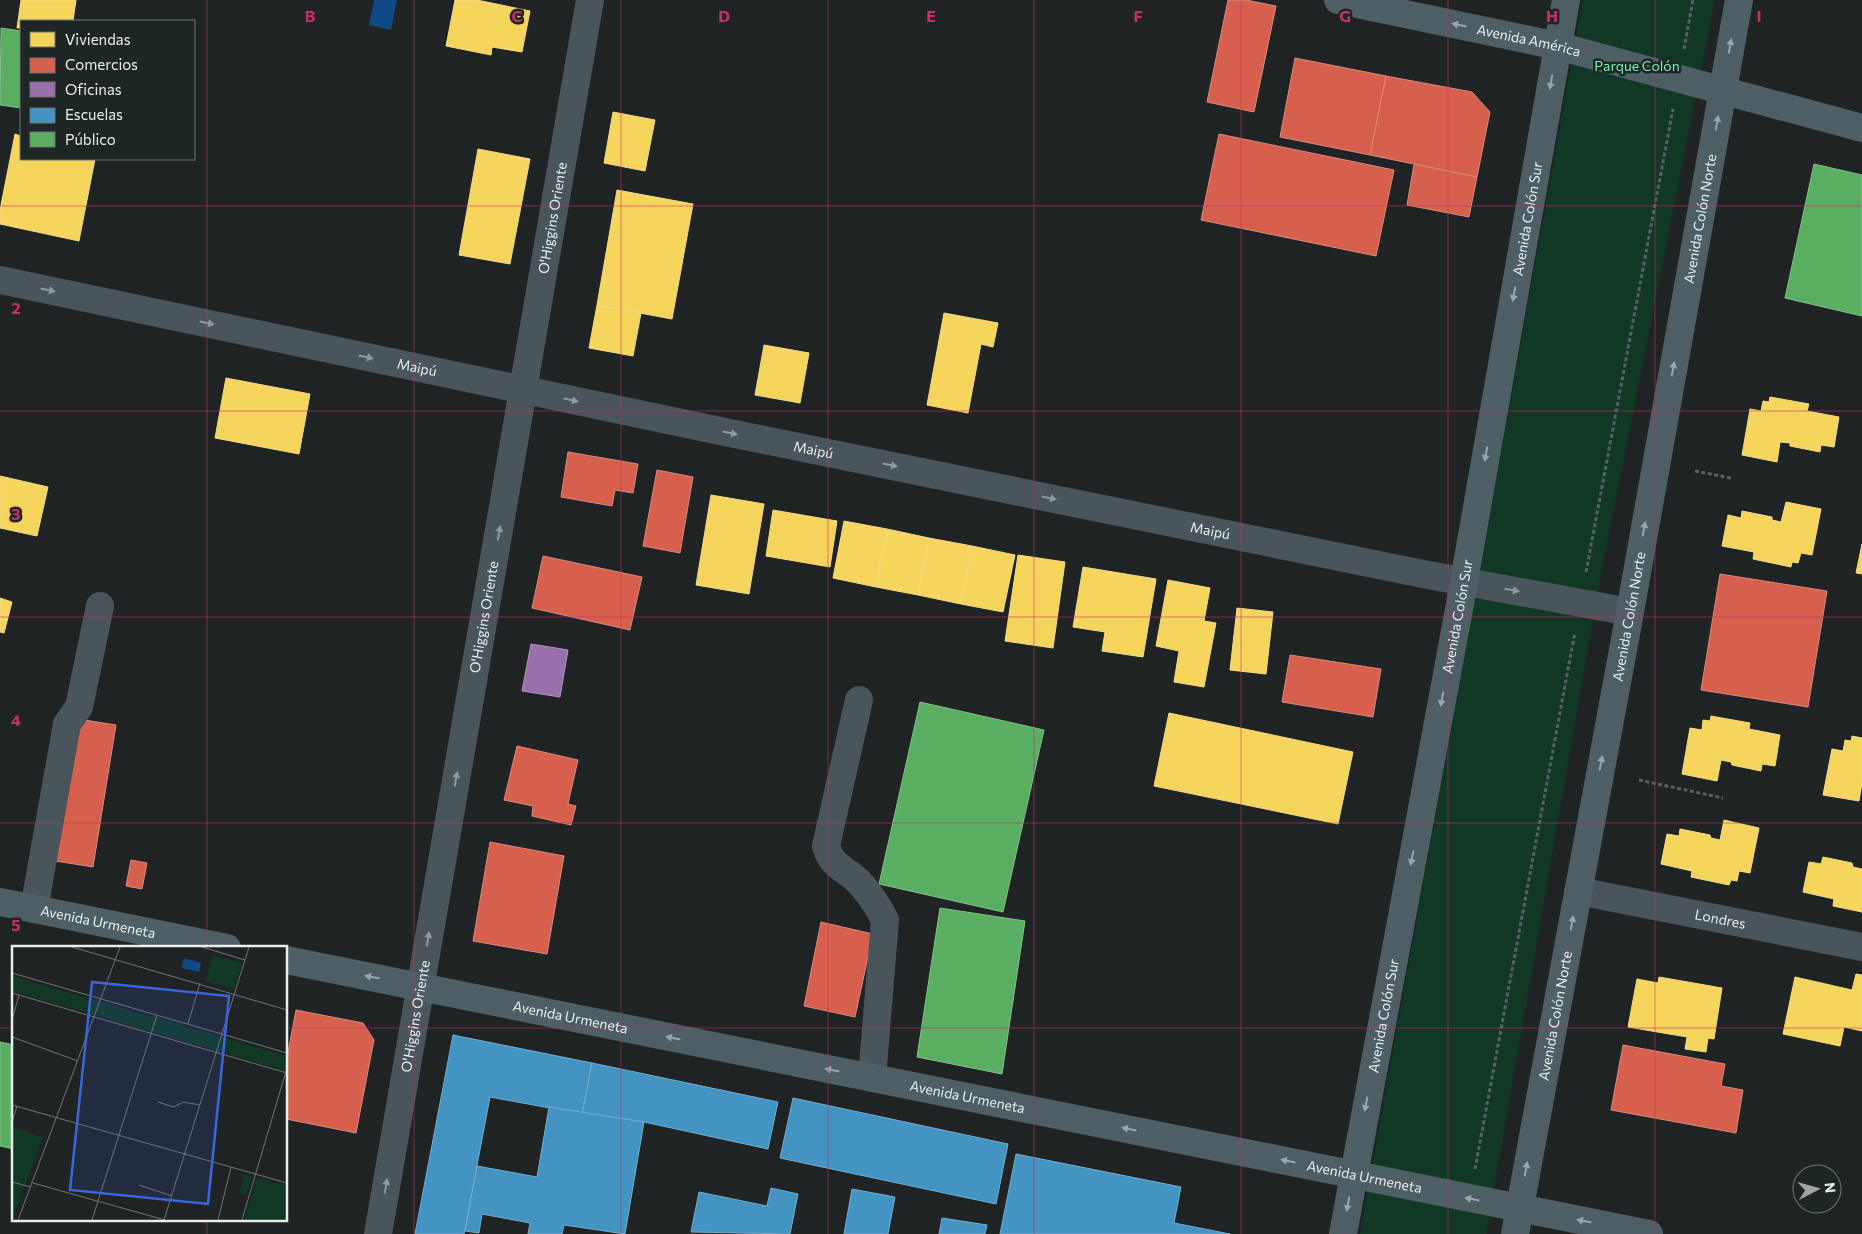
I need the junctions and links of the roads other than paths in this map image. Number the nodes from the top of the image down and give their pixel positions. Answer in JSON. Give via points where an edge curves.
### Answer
{"nodes":[{"id":1,"x":590,"y":0,"type":"edge"},
{"id":2,"x":1338,"y":0,"type":"edge"},
{"id":3,"x":1566,"y":0,"type":"edge"},
{"id":4,"x":1739,"y":0,"type":"edge"},
{"id":5,"x":1558,"y":46,"type":"junction"},
{"id":6,"x":1722,"y":92,"type":"junction"},
{"id":7,"x":1862,"y":128,"type":"edge"},
{"id":8,"x":0,"y":280,"type":"edge"},
{"id":9,"x":524,"y":390,"type":"junction"},
{"id":10,"x":1464,"y":582,"type":"junction"},
{"id":11,"x":100,"y":606,"type":"dead end"},
{"id":12,"x":1630,"y":612,"type":"junction"},
{"id":13,"x":860,"y":700,"type":"dead end"},
{"id":14,"x":1578,"y":890,"type":"junction"},
{"id":15,"x":0,"y":902,"type":"edge"},
{"id":16,"x":34,"y":909,"type":"junction"},
{"id":17,"x":217,"y":946,"type":"edge"},
{"id":18,"x":1862,"y":947,"type":"edge"},
{"id":19,"x":288,"y":960,"type":"edge"},
{"id":20,"x":420,"y":987,"type":"junction"},
{"id":21,"x":872,"y":1078,"type":"junction"},
{"id":22,"x":1353,"y":1175,"type":"junction"},
{"id":23,"x":1520,"y":1208,"type":"junction"},
{"id":24,"x":378,"y":1234,"type":"edge"},
{"id":25,"x":1343,"y":1234,"type":"edge"},
{"id":26,"x":1515,"y":1234,"type":"edge"},
{"id":27,"x":1649,"y":1234,"type":"edge"}],
"edges":[{"from":1,"to":9,"type":"street","name":"O'Higgins Oriente"},
{"from":5,"to":2,"type":"main road","name":"Avenida América","one_way":true},
{"from":3,"to":5,"type":"main road","name":"Avenida Colón Sur"},
{"from":6,"to":4,"type":"main road","name":"Avenida Colón Norte","one_way":true},
{"from":5,"to":6,"type":"main road","name":"Avenida América"},
{"from":5,"to":10,"type":"main road","name":"Avenida Colón Sur","one_way":true},
{"from":6,"to":7,"type":"main road","name":"Avenida América"},
{"from":12,"to":6,"type":"main road","name":"Avenida Colón Norte","one_way":true},
{"from":8,"to":9,"type":"street","name":"Maipú","one_way":true},
{"from":9,"to":10,"type":"street","name":"Maipú","one_way":true},
{"from":20,"to":9,"type":"street","name":"O'Higgins Oriente","one_way":true},
{"from":10,"to":12,"type":"street","name":"Maipú","one_way":true},
{"from":10,"to":22,"type":"main road","name":"Avenida Colón Sur","one_way":true},
{"from":11,"to":16,"type":"street","via":[[79,707],[67,724]]},
{"from":14,"to":12,"type":"main road","name":"Avenida Colón Norte","one_way":true},
{"from":13,"to":21,"type":"street","via":[[826,846],[830,859],[857,880],[873,898],[885,920]]},
{"from":14,"to":18,"type":"street","name":"Londres"},
{"from":23,"to":14,"type":"main road","name":"Avenida Colón Norte","one_way":true},
{"from":15,"to":16,"type":"main road","name":"Avenida Urmeneta"},
{"from":16,"to":17,"type":"main road","name":"Avenida Urmeneta"},
{"from":20,"to":19,"type":"main road","name":"Avenida Urmeneta","one_way":true},
{"from":21,"to":20,"type":"main road","name":"Avenida Urmeneta","one_way":true},
{"from":24,"to":20,"type":"street","name":"O'Higgins Oriente","one_way":true},
{"from":22,"to":21,"type":"main road","name":"Avenida Urmeneta","one_way":true},
{"from":23,"to":22,"type":"main road","name":"Avenida Urmeneta","one_way":true},
{"from":22,"to":25,"type":"main road","name":"Avenida Colón Sur","one_way":true},
{"from":23,"to":26,"type":"main road","name":"Avenida Colón Norte"},
{"from":27,"to":23,"type":"main road","name":"Avenida Urmeneta","one_way":true}]}
